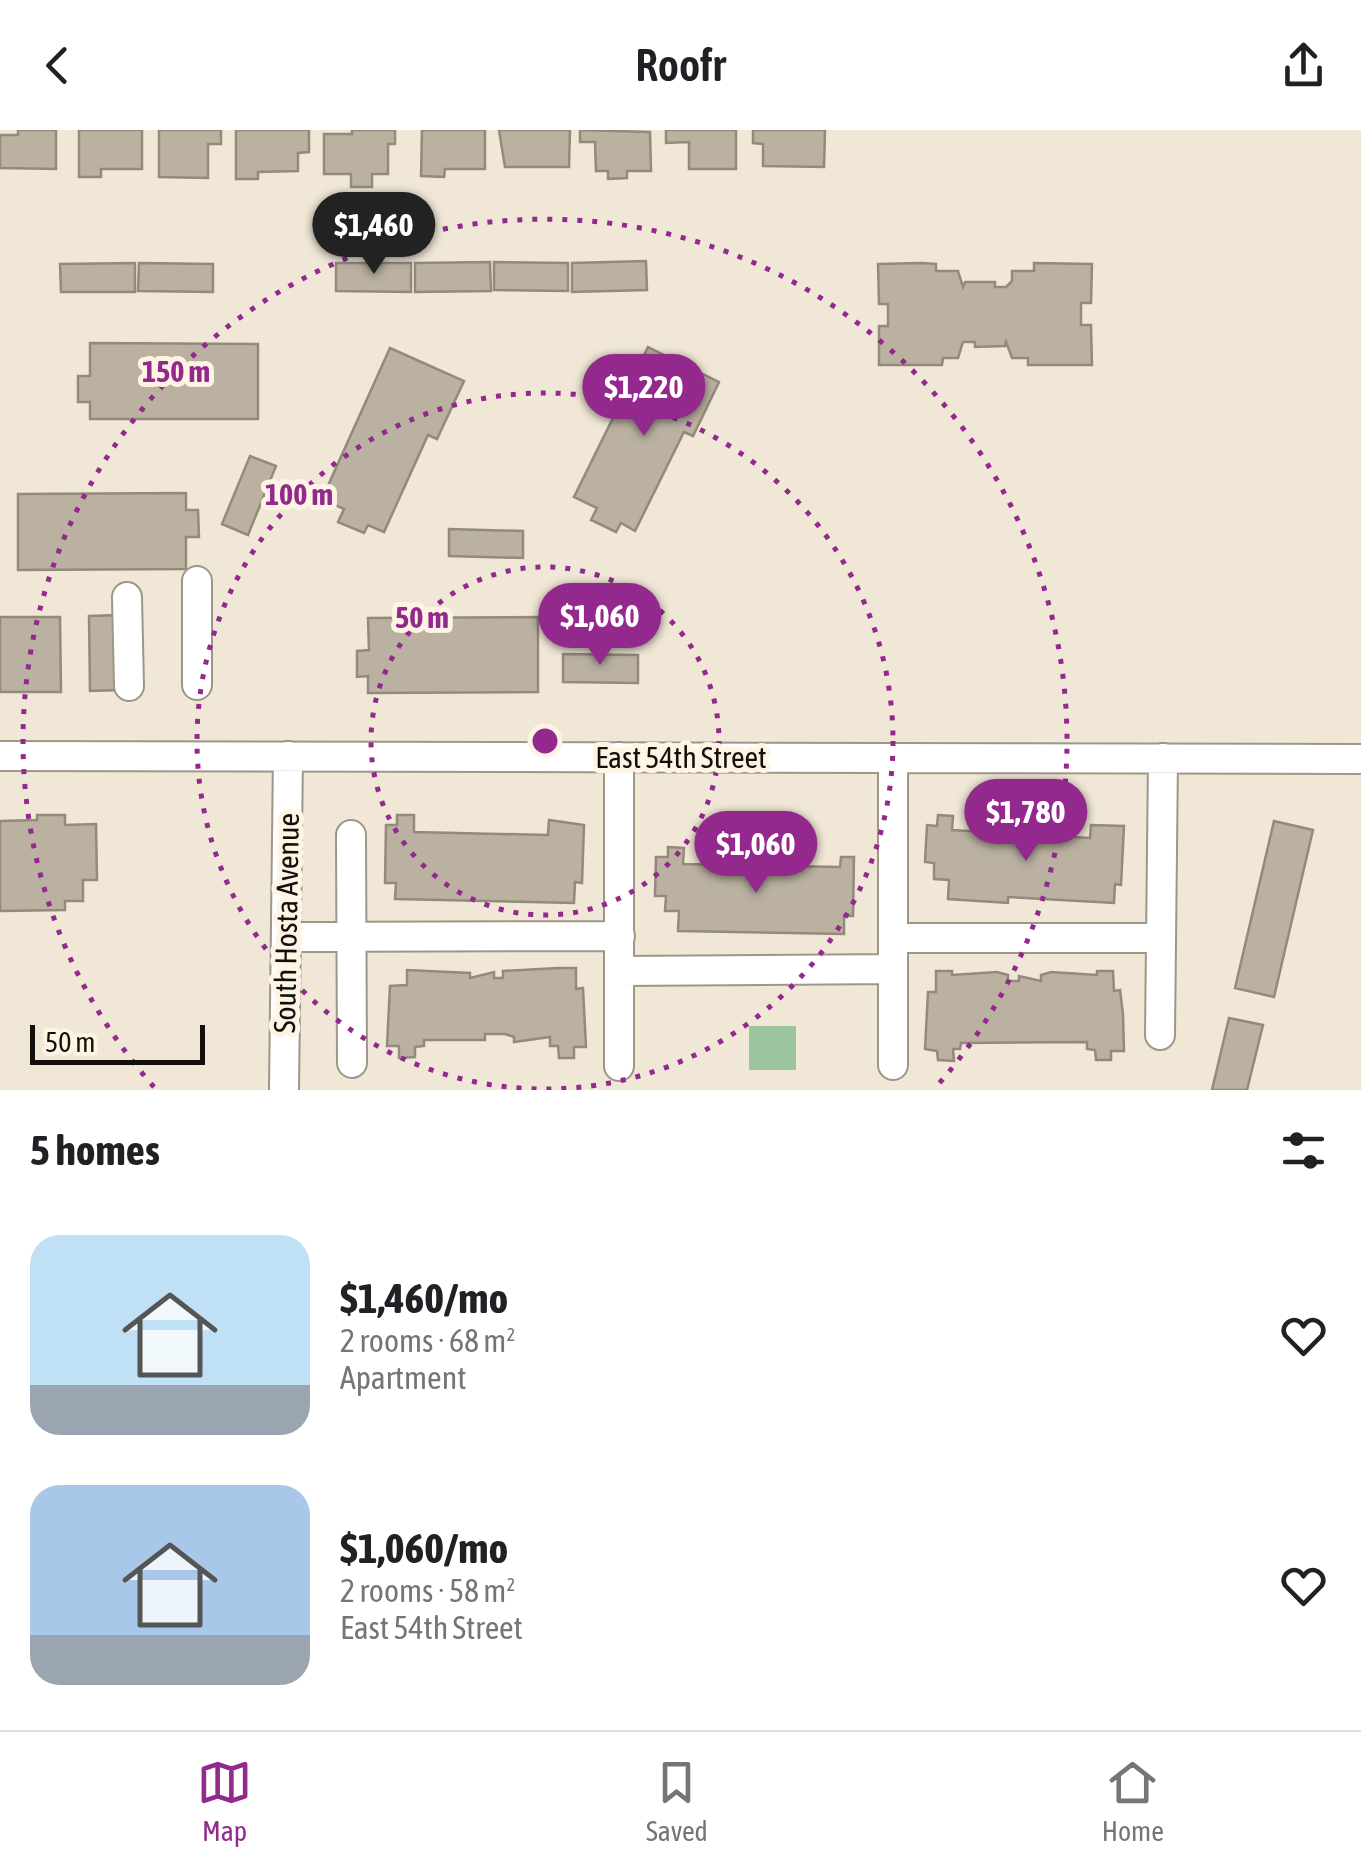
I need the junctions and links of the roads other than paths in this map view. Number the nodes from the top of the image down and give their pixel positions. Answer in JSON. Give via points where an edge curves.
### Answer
{"nodes":[{"id":1,"x":197,"y":581,"type":"dead end"},
{"id":2,"x":126,"y":597,"type":"dead end"},
{"id":3,"x":197,"y":684,"type":"dead end"},
{"id":4,"x":129,"y":686,"type":"dead end"},
{"id":5,"x":0,"y":756,"type":"edge"},
{"id":6,"x":288,"y":756,"type":"junction"},
{"id":7,"x":620,"y":757,"type":"junction"},
{"id":8,"x":892,"y":758,"type":"junction"},
{"id":9,"x":1163,"y":758,"type":"junction"},
{"id":10,"x":1361,"y":759,"type":"edge"},
{"id":11,"x":351,"y":834,"type":"dead end"},
{"id":12,"x":352,"y":936,"type":"junction"},
{"id":13,"x":620,"y":936,"type":"junction"},
{"id":14,"x":286,"y":937,"type":"junction"},
{"id":15,"x":892,"y":938,"type":"junction"},
{"id":16,"x":1161,"y":938,"type":"junction"},
{"id":17,"x":892,"y":969,"type":"junction"},
{"id":18,"x":620,"y":970,"type":"junction"},
{"id":19,"x":1160,"y":1035,"type":"dead end"},
{"id":20,"x":352,"y":1062,"type":"dead end"},
{"id":21,"x":892,"y":1065,"type":"dead end"},
{"id":22,"x":620,"y":1066,"type":"dead end"},
{"id":23,"x":284,"y":1090,"type":"edge"}],
"edges":[{"from":1,"to":3,"type":"street"},
{"from":2,"to":4,"type":"street"},
{"from":5,"to":6,"type":"street","name":"East 54th Street"},
{"from":6,"to":7,"type":"street","name":"East 54th Street"},
{"from":6,"to":14,"type":"street","name":"South Hosta Avenue"},
{"from":7,"to":8,"type":"street","name":"East 54th Street"},
{"from":7,"to":13,"type":"street"},
{"from":8,"to":9,"type":"street","name":"East 54th Street"},
{"from":8,"to":15,"type":"street"},
{"from":9,"to":10,"type":"street","name":"East 54th Street"},
{"from":9,"to":16,"type":"street"},
{"from":11,"to":12,"type":"street"},
{"from":12,"to":13,"type":"street"},
{"from":12,"to":14,"type":"street"},
{"from":12,"to":20,"type":"street"},
{"from":13,"to":18,"type":"street"},
{"from":14,"to":23,"type":"street","name":"South Hosta Avenue"},
{"from":15,"to":16,"type":"street"},
{"from":15,"to":17,"type":"street"},
{"from":16,"to":19,"type":"street"},
{"from":17,"to":18,"type":"street"},
{"from":17,"to":21,"type":"street"},
{"from":18,"to":22,"type":"street"}]}
